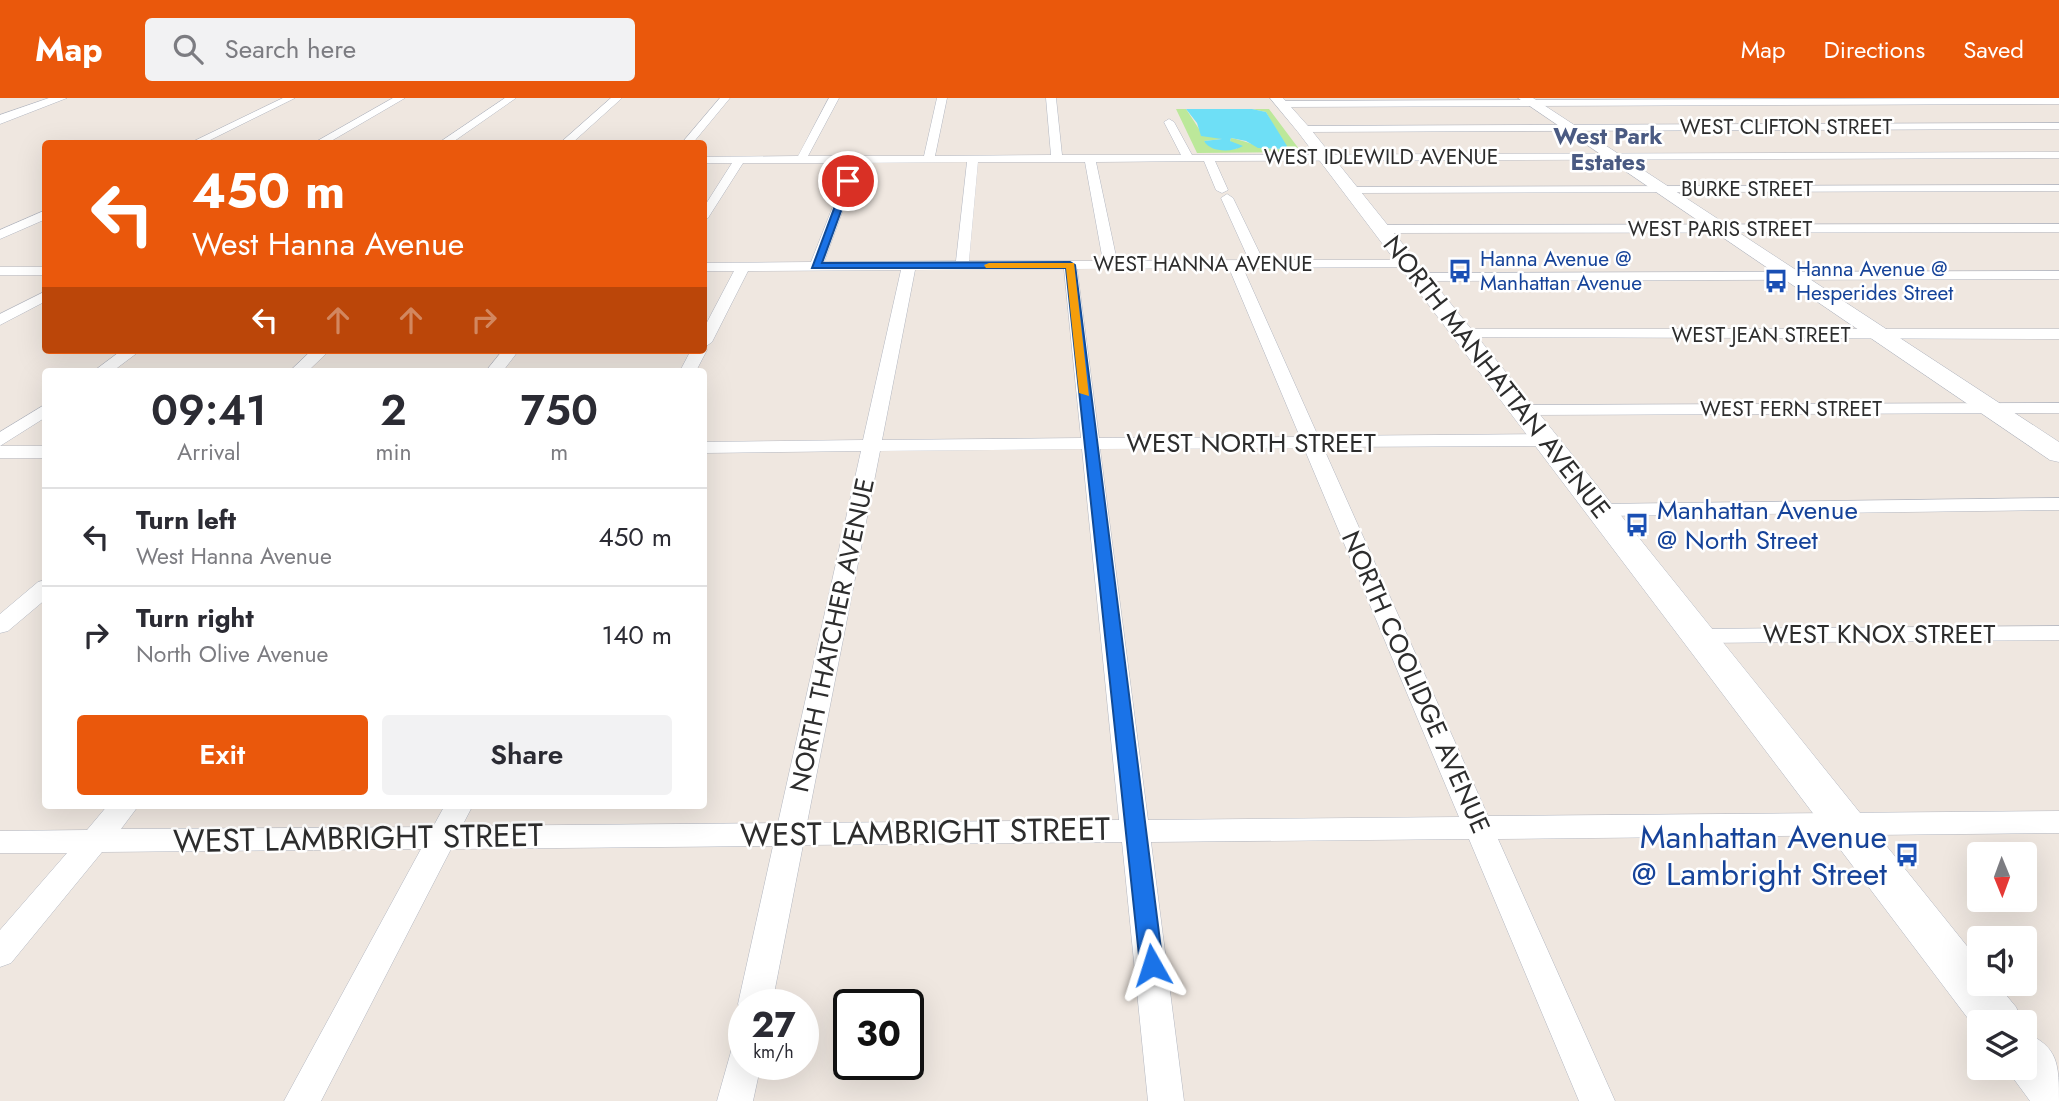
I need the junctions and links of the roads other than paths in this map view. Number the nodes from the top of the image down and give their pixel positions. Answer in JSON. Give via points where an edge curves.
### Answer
{"nodes":[{"id":1,"x":61,"y":98,"type":"edge"},
{"id":2,"x":290,"y":98,"type":"edge"},
{"id":3,"x":400,"y":98,"type":"edge"},
{"id":4,"x":511,"y":98,"type":"edge"},
{"id":5,"x":618,"y":98,"type":"edge"},
{"id":6,"x":725,"y":98,"type":"edge"},
{"id":7,"x":834,"y":98,"type":"edge"},
{"id":8,"x":942,"y":98,"type":"edge"},
{"id":9,"x":1051,"y":98,"type":"edge"},
{"id":10,"x":1280,"y":101,"type":"edge"},
{"id":11,"x":1528,"y":101,"type":"edge"},
{"id":12,"x":2059,"y":101,"type":"edge"},
{"id":13,"x":0,"y":120,"type":"edge"},
{"id":14,"x":1169,"y":121,"type":"dead end"},
{"id":15,"x":2059,"y":126,"type":"edge"},
{"id":16,"x":1303,"y":128,"type":"junction"},
{"id":17,"x":1570,"y":128,"type":"junction"},
{"id":18,"x":201,"y":140,"type":"edge"},
{"id":19,"x":324,"y":140,"type":"edge"},
{"id":20,"x":448,"y":140,"type":"edge"},
{"id":21,"x":570,"y":140,"type":"edge"},
{"id":22,"x":689,"y":140,"type":"edge"},
{"id":23,"x":2059,"y":155,"type":"edge"},
{"id":24,"x":1612,"y":156,"type":"junction"},
{"id":25,"x":1188,"y":158,"type":"junction"},
{"id":26,"x":1208,"y":158,"type":"junction"},
{"id":27,"x":1326,"y":158,"type":"junction"},
{"id":28,"x":929,"y":159,"type":"junction"},
{"id":29,"x":972,"y":159,"type":"junction"},
{"id":30,"x":1056,"y":159,"type":"junction"},
{"id":31,"x":1090,"y":159,"type":"junction"},
{"id":32,"x":707,"y":160,"type":"edge"},
{"id":33,"x":740,"y":160,"type":"junction"},
{"id":34,"x":801,"y":160,"type":"junction"},
{"id":35,"x":856,"y":160,"type":"junction"},
{"id":36,"x":2059,"y":188,"type":"edge"},
{"id":37,"x":1351,"y":190,"type":"junction"},
{"id":38,"x":1662,"y":190,"type":"junction"},
{"id":39,"x":707,"y":210,"type":"edge"},
{"id":40,"x":42,"y":216,"type":"edge"},
{"id":41,"x":2059,"y":228,"type":"edge"},
{"id":42,"x":1382,"y":229,"type":"junction"},
{"id":43,"x":1720,"y":229,"type":"junction"},
{"id":44,"x":0,"y":235,"type":"edge"},
{"id":45,"x":1246,"y":264,"type":"junction"},
{"id":46,"x":1070,"y":265,"type":"junction"},
{"id":47,"x":1111,"y":265,"type":"junction"},
{"id":48,"x":816,"y":266,"type":"junction"},
{"id":49,"x":909,"y":266,"type":"junction"},
{"id":50,"x":962,"y":266,"type":"junction"},
{"id":51,"x":707,"y":267,"type":"edge"},
{"id":52,"x":743,"y":267,"type":"junction"},
{"id":53,"x":1414,"y":270,"type":"junction"},
{"id":54,"x":0,"y":271,"type":"edge"},
{"id":55,"x":42,"y":271,"type":"edge"},
{"id":56,"x":2059,"y":275,"type":"edge"},
{"id":57,"x":1792,"y":276,"type":"junction"},
{"id":58,"x":42,"y":297,"type":"edge"},
{"id":59,"x":0,"y":320,"type":"edge"},
{"id":60,"x":1464,"y":334,"type":"junction"},
{"id":61,"x":2059,"y":334,"type":"edge"},
{"id":62,"x":1879,"y":335,"type":"junction"},
{"id":63,"x":707,"y":336,"type":"edge"},
{"id":64,"x":127,"y":354,"type":"edge"},
{"id":65,"x":317,"y":354,"type":"edge"},
{"id":66,"x":509,"y":354,"type":"edge"},
{"id":67,"x":106,"y":368,"type":"edge"},
{"id":68,"x":301,"y":368,"type":"edge"},
{"id":69,"x":497,"y":368,"type":"edge"},
{"id":70,"x":1991,"y":408,"type":"junction"},
{"id":71,"x":2059,"y":408,"type":"edge"},
{"id":72,"x":1523,"y":410,"type":"junction"},
{"id":73,"x":42,"y":412,"type":"edge"},
{"id":74,"x":0,"y":440,"type":"edge"},
{"id":75,"x":1546,"y":440,"type":"junction"},
{"id":76,"x":1311,"y":442,"type":"junction"},
{"id":77,"x":1091,"y":444,"type":"junction"},
{"id":78,"x":871,"y":445,"type":"junction"},
{"id":79,"x":707,"y":447,"type":"edge"},
{"id":80,"x":0,"y":452,"type":"edge"},
{"id":81,"x":42,"y":452,"type":"edge"},
{"id":82,"x":2059,"y":454,"type":"edge"},
{"id":83,"x":2059,"y":504,"type":"edge"},
{"id":84,"x":1601,"y":510,"type":"junction"},
{"id":85,"x":42,"y":590,"type":"edge"},
{"id":86,"x":0,"y":626,"type":"edge"},
{"id":87,"x":2059,"y":633,"type":"edge"},
{"id":88,"x":1698,"y":636,"type":"junction"},
{"id":89,"x":122,"y":809,"type":"edge"},
{"id":90,"x":457,"y":809,"type":"edge"},
{"id":91,"x":2059,"y":822,"type":"edge"},
{"id":92,"x":1846,"y":825,"type":"junction"},
{"id":93,"x":1479,"y":826,"type":"junction"},
{"id":94,"x":1137,"y":830,"type":"junction"},
{"id":95,"x":791,"y":834,"type":"junction"},
{"id":96,"x":442,"y":837,"type":"junction"},
{"id":97,"x":95,"y":841,"type":"junction"},
{"id":98,"x":0,"y":842,"type":"edge"},
{"id":99,"x":0,"y":953,"type":"edge"},
{"id":100,"x":758,"y":989,"type":"edge"},
{"id":101,"x":1990,"y":1010,"type":"edge"},
{"id":102,"x":2037,"y":1071,"type":"edge"},
{"id":103,"x":740,"y":1080,"type":"edge"},
{"id":104,"x":2059,"y":1099,"type":"edge"},
{"id":105,"x":302,"y":1101,"type":"edge"},
{"id":106,"x":735,"y":1101,"type":"edge"},
{"id":107,"x":1167,"y":1101,"type":"edge"},
{"id":108,"x":1597,"y":1101,"type":"edge"}],
"edges":[{"from":1,"to":13,"type":"street"},
{"from":2,"to":18,"type":"street"},
{"from":3,"to":19,"type":"street"},
{"from":4,"to":20,"type":"street"},
{"from":5,"to":21,"type":"street"},
{"from":6,"to":22,"type":"street"},
{"from":7,"to":34,"type":"street"},
{"from":8,"to":28,"type":"street"},
{"from":9,"to":30,"type":"street"},
{"from":10,"to":11,"type":"street"},
{"from":10,"to":16,"type":"street","name":"NORTH MANHATTAN AVENUE"},
{"from":11,"to":12,"type":"street"},
{"from":11,"to":17,"type":"street"},
{"from":14,"to":25,"type":"street"},
{"from":15,"to":17,"type":"street","name":"WEST CLIFTON STREET"},
{"from":16,"to":17,"type":"street","name":"WEST CLIFTON STREET"},
{"from":16,"to":27,"type":"street","name":"NORTH MANHATTAN AVENUE"},
{"from":17,"to":24,"type":"street"},
{"from":23,"to":24,"type":"street","name":"WEST IDLEWILD AVENUE"},
{"from":24,"to":27,"type":"street","name":"WEST IDLEWILD AVENUE"},
{"from":24,"to":38,"type":"street"},
{"from":25,"to":26,"type":"street","name":"WEST IDLEWILD AVENUE"},
{"from":25,"to":31,"type":"street","name":"WEST IDLEWILD AVENUE"},
{"from":26,"to":27,"type":"street","name":"WEST IDLEWILD AVENUE"},
{"from":26,"to":45,"type":"street","name":"NORTH COOLIDGE AVENUE"},
{"from":27,"to":37,"type":"street","name":"NORTH MANHATTAN AVENUE"},
{"from":28,"to":29,"type":"street","name":"WEST IDLEWILD AVENUE"},
{"from":28,"to":35,"type":"street","name":"WEST IDLEWILD AVENUE"},
{"from":29,"to":30,"type":"street","name":"WEST IDLEWILD AVENUE"},
{"from":29,"to":50,"type":"street"},
{"from":30,"to":31,"type":"street","name":"WEST IDLEWILD AVENUE"},
{"from":31,"to":47,"type":"street"},
{"from":32,"to":33,"type":"street","name":"WEST IDLEWILD AVENUE"},
{"from":33,"to":34,"type":"street","name":"WEST IDLEWILD AVENUE"},
{"from":33,"to":39,"type":"street"},
{"from":34,"to":35,"type":"street","name":"WEST IDLEWILD AVENUE"},
{"from":35,"to":48,"type":"street"},
{"from":36,"to":38,"type":"street","name":"BURKE STREET"},
{"from":37,"to":38,"type":"street","name":"BURKE STREET"},
{"from":37,"to":42,"type":"street","name":"NORTH MANHATTAN AVENUE"},
{"from":38,"to":43,"type":"street"},
{"from":40,"to":44,"type":"street"},
{"from":41,"to":43,"type":"street","name":"WEST PARIS STREET"},
{"from":42,"to":43,"type":"street","name":"WEST PARIS STREET"},
{"from":42,"to":53,"type":"street","name":"NORTH MANHATTAN AVENUE"},
{"from":43,"to":57,"type":"street"},
{"from":45,"to":47,"type":"street","name":"WEST HANNA AVENUE"},
{"from":45,"to":53,"type":"street","name":"WEST HANNA AVENUE"},
{"from":45,"to":76,"type":"street","name":"NORTH COOLIDGE AVENUE"},
{"from":46,"to":47,"type":"street","name":"WEST HANNA AVENUE"},
{"from":46,"to":50,"type":"street","name":"WEST HANNA AVENUE"},
{"from":46,"to":77,"type":"street"},
{"from":48,"to":49,"type":"street","name":"WEST HANNA AVENUE"},
{"from":48,"to":52,"type":"street","name":"WEST HANNA AVENUE"},
{"from":49,"to":50,"type":"street","name":"WEST HANNA AVENUE"},
{"from":49,"to":78,"type":"street","name":"NORTH THATCHER AVENUE"},
{"from":51,"to":52,"type":"street","name":"WEST HANNA AVENUE"},
{"from":52,"to":63,"type":"street"},
{"from":53,"to":57,"type":"street","name":"WEST HANNA AVENUE"},
{"from":53,"to":60,"type":"street","name":"NORTH MANHATTAN AVENUE"},
{"from":54,"to":55,"type":"street"},
{"from":56,"to":57,"type":"street","name":"WEST HANNA AVENUE"},
{"from":57,"to":62,"type":"street"},
{"from":58,"to":59,"type":"street"},
{"from":60,"to":62,"type":"street","name":"WEST JEAN STREET"},
{"from":60,"to":72,"type":"street","name":"NORTH MANHATTAN AVENUE"},
{"from":61,"to":62,"type":"street","name":"WEST JEAN STREET"},
{"from":62,"to":70,"type":"street"},
{"from":64,"to":67,"type":"street"},
{"from":65,"to":68,"type":"street"},
{"from":66,"to":69,"type":"street"},
{"from":70,"to":71,"type":"street","name":"WEST FERN STREET"},
{"from":70,"to":72,"type":"street","name":"WEST FERN STREET"},
{"from":70,"to":82,"type":"street"},
{"from":72,"to":75,"type":"street","name":"NORTH MANHATTAN AVENUE"},
{"from":73,"to":74,"type":"street"},
{"from":75,"to":76,"type":"street","name":"WEST NORTH STREET"},
{"from":75,"to":84,"type":"street","name":"NORTH MANHATTAN AVENUE"},
{"from":76,"to":77,"type":"street","name":"WEST NORTH STREET"},
{"from":76,"to":93,"type":"street","name":"NORTH COOLIDGE AVENUE"},
{"from":77,"to":78,"type":"street","name":"WEST NORTH STREET"},
{"from":77,"to":94,"type":"street"},
{"from":78,"to":79,"type":"street","name":"WEST NORTH STREET"},
{"from":78,"to":95,"type":"street","name":"NORTH THATCHER AVENUE"},
{"from":80,"to":81,"type":"street"},
{"from":83,"to":84,"type":"street"},
{"from":84,"to":88,"type":"street","name":"NORTH MANHATTAN AVENUE"},
{"from":85,"to":86,"type":"street"},
{"from":87,"to":88,"type":"street","name":"WEST KNOX STREET"},
{"from":88,"to":92,"type":"street","name":"NORTH MANHATTAN AVENUE"},
{"from":89,"to":97,"type":"street"},
{"from":90,"to":96,"type":"street"},
{"from":91,"to":92,"type":"street","name":"WEST LAMBRIGHT STREET"},
{"from":92,"to":93,"type":"street","name":"WEST LAMBRIGHT STREET"},
{"from":92,"to":101,"type":"street","name":"NORTH MANHATTAN AVENUE"},
{"from":93,"to":94,"type":"street","name":"WEST LAMBRIGHT STREET"},
{"from":93,"to":108,"type":"street","name":"NORTH COOLIDGE AVENUE"},
{"from":94,"to":95,"type":"street","name":"WEST LAMBRIGHT STREET"},
{"from":94,"to":107,"type":"street"},
{"from":95,"to":96,"type":"street","name":"WEST LAMBRIGHT STREET"},
{"from":95,"to":100,"type":"street","name":"NORTH THATCHER AVENUE"},
{"from":96,"to":97,"type":"street","name":"WEST LAMBRIGHT STREET"},
{"from":96,"to":105,"type":"street"},
{"from":97,"to":98,"type":"street","name":"WEST LAMBRIGHT STREET"},
{"from":97,"to":99,"type":"street"},
{"from":102,"to":104,"type":"street"},
{"from":103,"to":106,"type":"street"}]}
